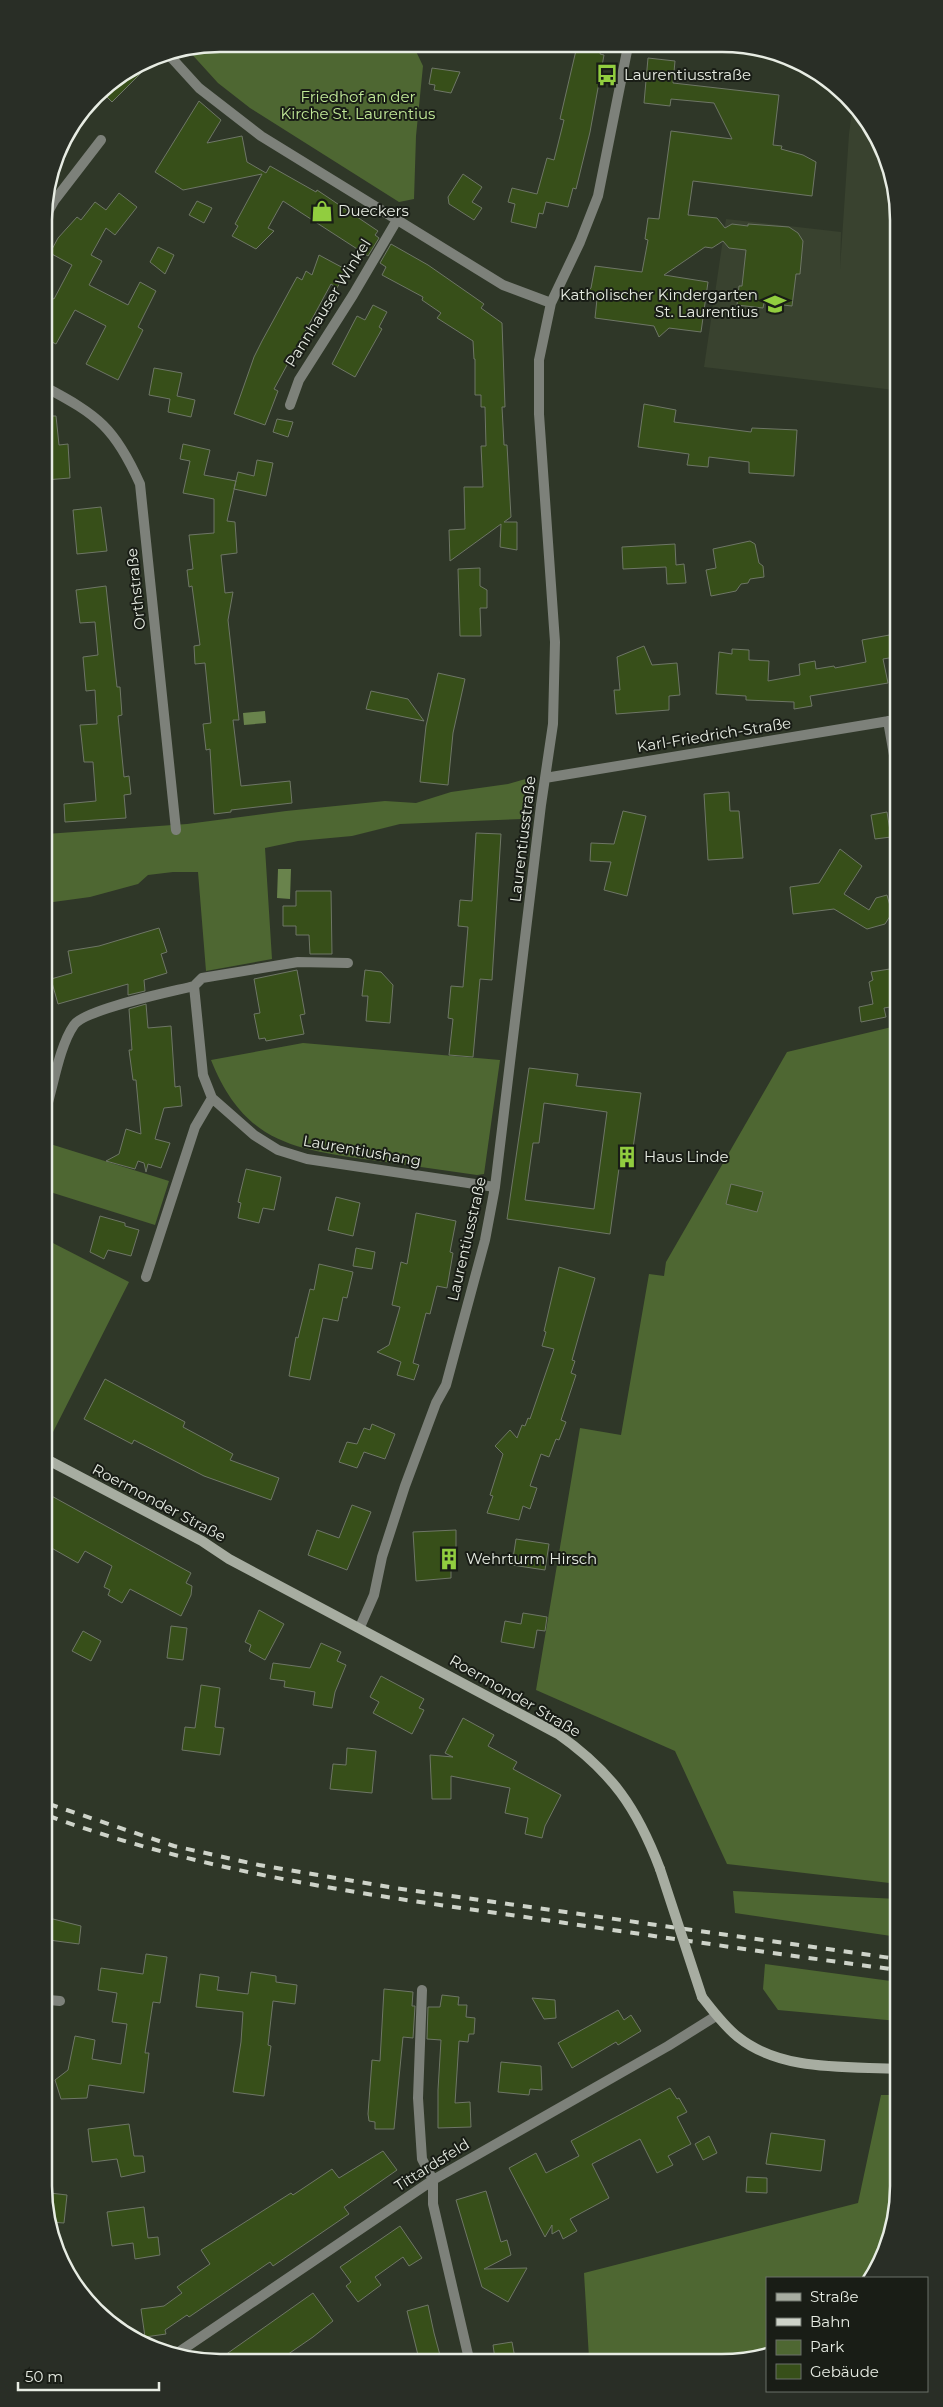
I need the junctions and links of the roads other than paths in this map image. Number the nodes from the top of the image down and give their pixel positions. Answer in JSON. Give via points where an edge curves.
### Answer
{"nodes":[{"id":1,"x":627,"y":52,"type":"edge"},
{"id":2,"x":173,"y":59,"type":"edge"},
{"id":3,"x":101,"y":140,"type":"dead end"},
{"id":4,"x":55,"y":194,"type":"edge"},
{"id":5,"x":397,"y":220,"type":"junction"},
{"id":6,"x":551,"y":303,"type":"junction"},
{"id":7,"x":53,"y":391,"type":"edge"},
{"id":8,"x":290,"y":405,"type":"dead end"},
{"id":9,"x":890,"y":720,"type":"edge"},
{"id":10,"x":545,"y":778,"type":"junction"},
{"id":11,"x":176,"y":830,"type":"dead end"},
{"id":12,"x":348,"y":963,"type":"dead end"},
{"id":13,"x":194,"y":986,"type":"junction"},
{"id":14,"x":53,"y":1086,"type":"edge"},
{"id":15,"x":212,"y":1098,"type":"junction"},
{"id":16,"x":495,"y":1187,"type":"junction"},
{"id":17,"x":146,"y":1276,"type":"dead end"},
{"id":18,"x":52,"y":1462,"type":"edge"},
{"id":19,"x":360,"y":1628,"type":"junction"},
{"id":20,"x":422,"y":1990,"type":"dead end"},
{"id":21,"x":716,"y":2016,"type":"junction"},
{"id":22,"x":890,"y":2069,"type":"edge"},
{"id":23,"x":432,"y":2180,"type":"junction"},
{"id":24,"x":182,"y":2350,"type":"edge"},
{"id":25,"x":468,"y":2354,"type":"edge"}],
"edges":[{"from":1,"to":6,"type":"street","name":"Laurentiusstraße","via":[[598,196]]},
{"from":2,"to":5,"type":"street","via":[[199,88],[260,136]]},
{"from":3,"to":4,"type":"street"},
{"from":5,"to":6,"type":"street","via":[[503,285]]},
{"from":5,"to":8,"type":"street","name":"Pannhauser Winkel","via":[[299,380]]},
{"from":6,"to":10,"type":"street","name":"Laurentiusstraße","via":[[539,360],[539,414],[555,642],[553,724]]},
{"from":7,"to":11,"type":"street","name":"Orthstraße","via":[[99,419],[125,450],[140,484]]},
{"from":9,"to":10,"type":"street","name":"Karl-Friedrich-Straße"},
{"from":10,"to":16,"type":"street","name":"Laurentiusstraße"},
{"from":12,"to":13,"type":"street","via":[[298,962],[202,978]]},
{"from":13,"to":14,"type":"street","via":[[91,1013],[74,1024]]},
{"from":13,"to":15,"type":"street","name":"Laurentiushang","via":[[203,1075]]},
{"from":15,"to":16,"type":"street","name":"Laurentiushang","via":[[254,1135],[278,1150],[307,1159]]},
{"from":15,"to":17,"type":"street","via":[[195,1127]]},
{"from":16,"to":19,"type":"street","name":"Laurentiusstraße","via":[[446,1385],[405,1486],[382,1557],[374,1595]]},
{"from":18,"to":19,"type":"main road","name":"Roermonder Straße"},
{"from":19,"to":21,"type":"main road","name":"Roermonder Straße","bridge":true,"via":[[558,1734],[586,1755],[615,1784],[631,1808],[660,1869],[702,1997]]},
{"from":20,"to":23,"type":"street","via":[[418,2098],[422,2159]]},
{"from":21,"to":22,"type":"main road","name":"Roermonder Straße","via":[[738,2038],[789,2060]]},
{"from":21,"to":23,"type":"street","name":"Tittardsfeld"},
{"from":23,"to":24,"type":"street","name":"Tittardsfeld"},
{"from":23,"to":25,"type":"street","via":[[433,2204]]}]}
